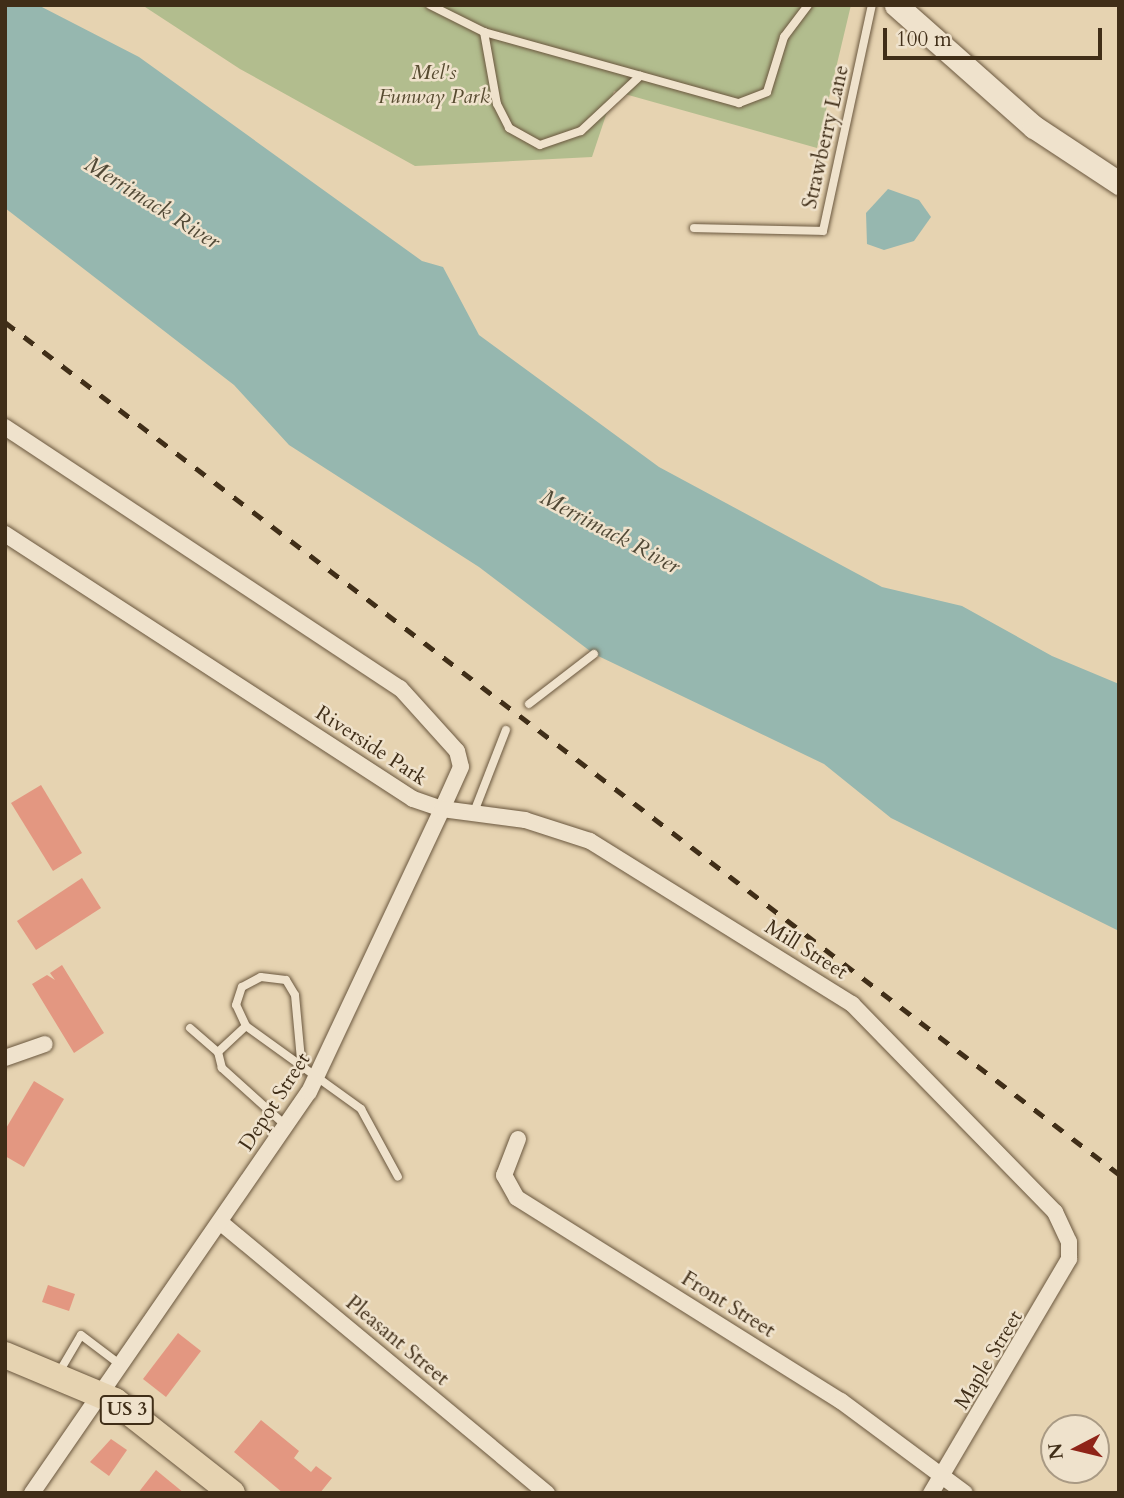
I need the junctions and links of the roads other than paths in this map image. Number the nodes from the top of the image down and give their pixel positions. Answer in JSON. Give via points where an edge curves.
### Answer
{"nodes":[{"id":1,"x":430,"y":5,"type":"edge"},
{"id":2,"x":808,"y":5,"type":"edge"},
{"id":3,"x":872,"y":5,"type":"edge"},
{"id":4,"x":896,"y":5,"type":"edge"},
{"id":5,"x":484,"y":33,"type":"junction"},
{"id":6,"x":640,"y":76,"type":"junction"},
{"id":7,"x":1119,"y":183,"type":"edge"},
{"id":8,"x":694,"y":228,"type":"dead end"},
{"id":9,"x":5,"y":427,"type":"edge"},
{"id":10,"x":5,"y":534,"type":"edge"},
{"id":11,"x":594,"y":654,"type":"dead end"},
{"id":12,"x":529,"y":704,"type":"dead end"},
{"id":13,"x":506,"y":730,"type":"dead end"},
{"id":14,"x":442,"y":809,"type":"junction"},
{"id":15,"x":474,"y":812,"type":"junction"},
{"id":16,"x":246,"y":1026,"type":"junction"},
{"id":17,"x":190,"y":1028,"type":"dead end"},
{"id":18,"x":45,"y":1044,"type":"dead end"},
{"id":19,"x":218,"y":1052,"type":"junction"},
{"id":20,"x":5,"y":1058,"type":"edge"},
{"id":21,"x":309,"y":1075,"type":"junction"},
{"id":22,"x":284,"y":1124,"type":"junction"},
{"id":23,"x":518,"y":1139,"type":"dead end"},
{"id":24,"x":398,"y":1177,"type":"dead end"},
{"id":25,"x":219,"y":1222,"type":"junction"},
{"id":26,"x":1069,"y":1242,"type":"joint"},
{"id":27,"x":5,"y":1355,"type":"edge"},
{"id":28,"x":118,"y":1363,"type":"junction"},
{"id":29,"x":58,"y":1374,"type":"junction"},
{"id":30,"x":99,"y":1391,"type":"junction"},
{"id":31,"x":944,"y":1475,"type":"junction"},
{"id":32,"x":32,"y":1493,"type":"edge"},
{"id":33,"x":232,"y":1493,"type":"edge"},
{"id":34,"x":547,"y":1493,"type":"edge"},
{"id":35,"x":931,"y":1493,"type":"edge"},
{"id":36,"x":965,"y":1493,"type":"edge"}],
"edges":[{"from":1,"to":5,"type":"lane"},
{"from":2,"to":6,"type":"lane","via":[[784,37],[767,92],[753,102]]},
{"from":3,"to":8,"type":"lane","name":"Strawberry Lane","via":[[823,231]]},
{"from":4,"to":7,"type":"main road","via":[[1034,127]]},
{"from":5,"to":6,"type":"lane"},
{"from":5,"to":6,"type":"lane","via":[[497,104],[509,128],[540,145],[581,131]]},
{"from":9,"to":14,"type":"street","name":"Riverside Park","via":[[400,688],[457,751],[461,767]]},
{"from":10,"to":14,"type":"street","name":"Riverside Park","via":[[413,799]]},
{"from":11,"to":12,"type":"lane"},
{"from":13,"to":15,"type":"lane"},
{"from":14,"to":15,"type":"street","name":"Mill Street"},
{"from":14,"to":21,"type":"street","name":"Depot Street"},
{"from":15,"to":26,"type":"street","name":"Mill Street","via":[[558,829],[621,856],[852,1003],[1032,1186]]},
{"from":16,"to":19,"type":"lane"},
{"from":16,"to":21,"type":"lane"},
{"from":16,"to":21,"type":"lane","via":[[236,1004],[242,987],[261,977],[286,980],[295,995]]},
{"from":17,"to":19,"type":"lane"},
{"from":18,"to":20,"type":"street"},
{"from":19,"to":22,"type":"lane","via":[[222,1068]]},
{"from":21,"to":22,"type":"street","name":"Depot Street"},
{"from":21,"to":24,"type":"lane","via":[[361,1109]]},
{"from":22,"to":25,"type":"street","name":"Depot Street"},
{"from":23,"to":31,"type":"street","name":"Front Street","via":[[504,1175],[517,1198],[841,1401]]},
{"from":25,"to":28,"type":"street","name":"Depot Street"},
{"from":25,"to":34,"type":"street","name":"Pleasant Street"},
{"from":26,"to":31,"type":"street","name":"Maple Street","via":[[1055,1290]]},
{"from":27,"to":29,"type":"main road","number":"US 3"},
{"from":28,"to":29,"type":"lane","via":[[81,1335]]},
{"from":28,"to":30,"type":"street","name":"Depot Street"},
{"from":29,"to":30,"type":"main road","number":"US 3"},
{"from":30,"to":32,"type":"street","name":"Depot Street"},
{"from":30,"to":33,"type":"main road","number":"US 3"},
{"from":31,"to":35,"type":"street","name":"Maple Street"},
{"from":31,"to":36,"type":"street","name":"Front Street"}]}
